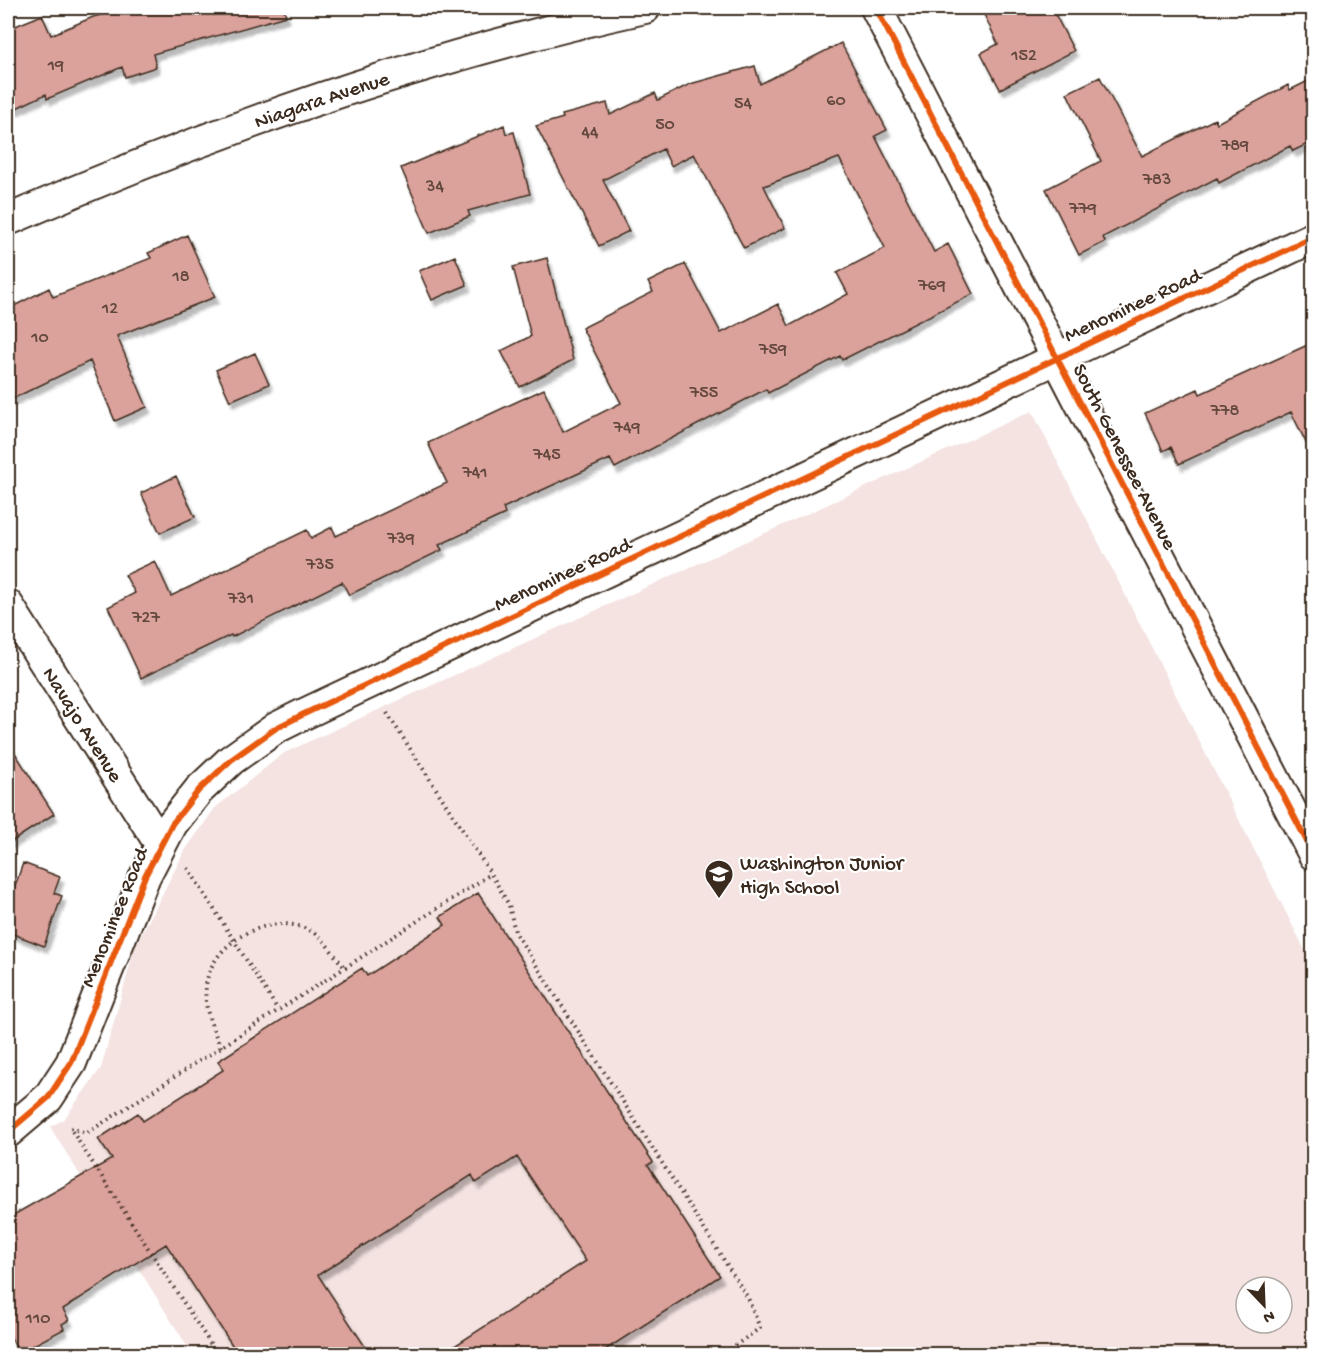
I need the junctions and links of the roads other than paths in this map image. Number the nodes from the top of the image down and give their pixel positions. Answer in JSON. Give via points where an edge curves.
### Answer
{"nodes":[{"id":1,"x":645,"y":8,"type":"edge"},
{"id":2,"x":876,"y":8,"type":"edge"},
{"id":3,"x":8,"y":220,"type":"edge"},
{"id":4,"x":1314,"y":237,"type":"edge"},
{"id":5,"x":1057,"y":358,"type":"junction"},
{"id":6,"x":8,"y":605,"type":"edge"},
{"id":7,"x":160,"y":844,"type":"junction"},
{"id":8,"x":1314,"y":855,"type":"edge"},
{"id":9,"x":8,"y":1132,"type":"edge"}],
"edges":[{"from":1,"to":3,"type":"street","name":"Niagara Avenue","via":[[456,58],[273,114]]},
{"from":2,"to":5,"type":"street","name":"South Genessee Avenue"},
{"from":4,"to":5,"type":"street","name":"Menominee Road"},
{"from":5,"to":7,"type":"street","name":"Menominee Road","via":[[276,728],[231,760],[199,790]]},
{"from":5,"to":8,"type":"street","name":"South Genessee Avenue"},
{"from":6,"to":7,"type":"street","name":"Navajo Avenue"},
{"from":7,"to":9,"type":"street","name":"Menominee Road","via":[[71,1063],[48,1098]]}]}
